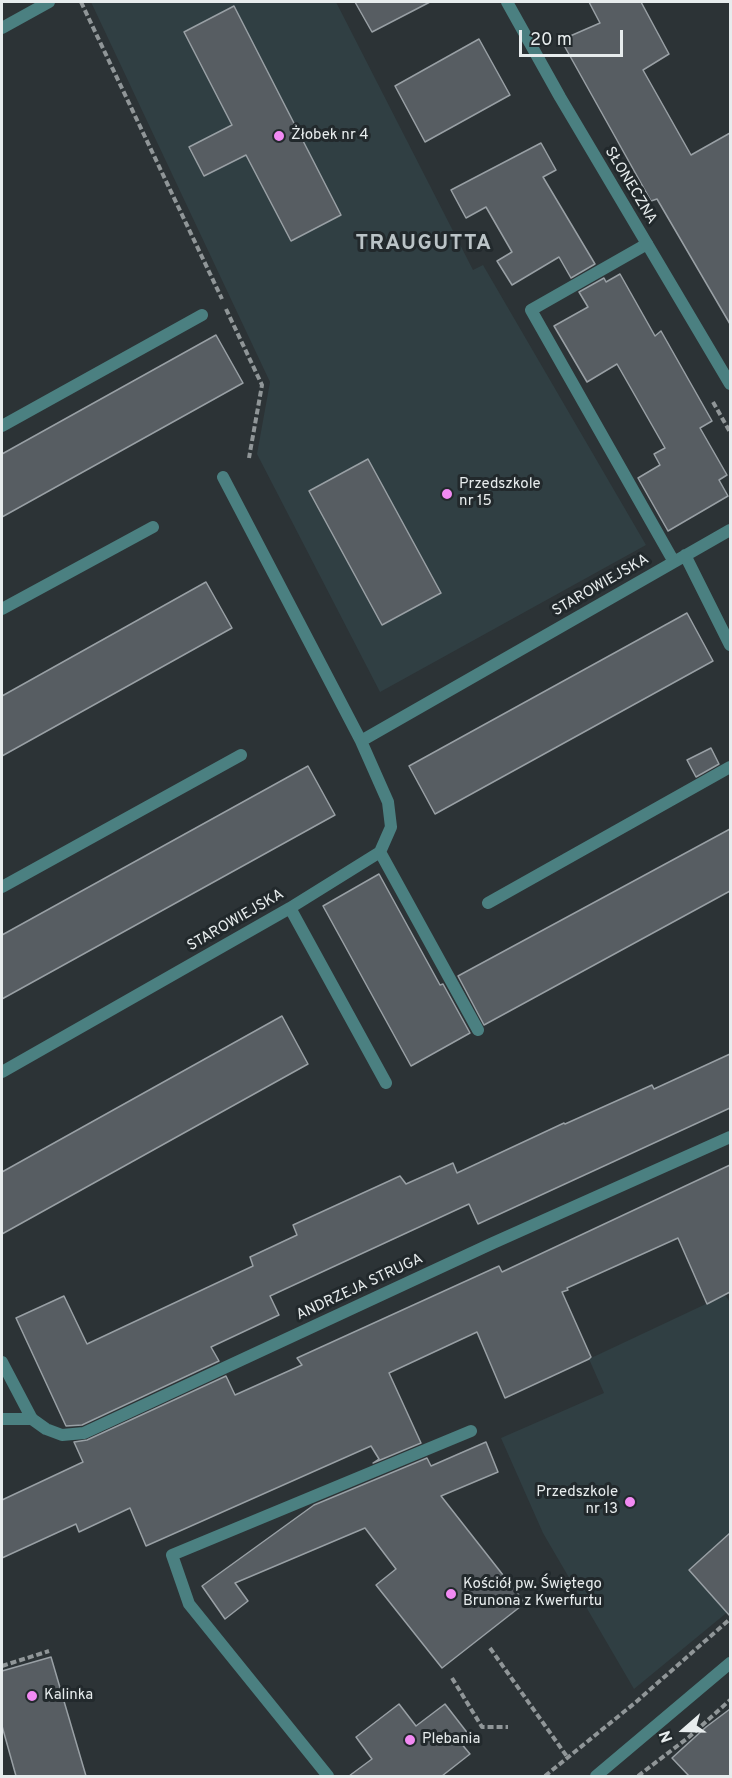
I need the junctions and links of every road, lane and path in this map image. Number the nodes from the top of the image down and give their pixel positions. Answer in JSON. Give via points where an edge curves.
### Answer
{"nodes":[{"id":1,"x":49,"y":2,"type":"edge"},
{"id":2,"x":81,"y":2,"type":"edge"},
{"id":3,"x":507,"y":2,"type":"edge"},
{"id":4,"x":2,"y":28,"type":"edge"},
{"id":5,"x":647,"y":244,"type":"junction"},
{"id":6,"x":202,"y":315,"type":"dead end"},
{"id":7,"x":730,"y":384,"type":"edge"},
{"id":8,"x":2,"y":426,"type":"edge"},
{"id":9,"x":249,"y":458,"type":"dead end"},
{"id":10,"x":223,"y":477,"type":"dead end"},
{"id":11,"x":153,"y":527,"type":"dead end"},
{"id":12,"x":730,"y":530,"type":"edge"},
{"id":13,"x":685,"y":555,"type":"junction"},
{"id":14,"x":674,"y":562,"type":"junction"},
{"id":15,"x":2,"y":609,"type":"edge"},
{"id":16,"x":730,"y":645,"type":"edge"},
{"id":17,"x":361,"y":741,"type":"junction"},
{"id":18,"x":241,"y":755,"type":"dead end"},
{"id":19,"x":730,"y":767,"type":"edge"},
{"id":20,"x":380,"y":852,"type":"junction"},
{"id":21,"x":2,"y":887,"type":"edge"},
{"id":22,"x":488,"y":903,"type":"dead end"},
{"id":23,"x":290,"y":908,"type":"junction"},
{"id":24,"x":478,"y":1030,"type":"dead end"},
{"id":25,"x":2,"y":1072,"type":"edge"},
{"id":26,"x":386,"y":1083,"type":"dead end"},
{"id":27,"x":730,"y":1137,"type":"edge"},
{"id":28,"x":2,"y":1362,"type":"edge"},
{"id":29,"x":2,"y":1419,"type":"edge"},
{"id":30,"x":32,"y":1419,"type":"junction"},
{"id":31,"x":471,"y":1431,"type":"dead end"},
{"id":32,"x":730,"y":1619,"type":"edge"},
{"id":33,"x":490,"y":1648,"type":"dead end"},
{"id":34,"x":49,"y":1651,"type":"dead end"},
{"id":35,"x":730,"y":1663,"type":"edge"},
{"id":36,"x":2,"y":1666,"type":"edge"},
{"id":37,"x":452,"y":1678,"type":"dead end"},
{"id":38,"x":730,"y":1700,"type":"edge"},
{"id":39,"x":508,"y":1727,"type":"dead end"},
{"id":40,"x":568,"y":1758,"type":"junction"},
{"id":41,"x":328,"y":1776,"type":"edge"},
{"id":42,"x":544,"y":1776,"type":"edge"},
{"id":43,"x":596,"y":1776,"type":"edge"},
{"id":44,"x":638,"y":1776,"type":"edge"}],
"edges":[{"from":1,"to":4,"type":"street"},
{"from":2,"to":9,"type":"path","via":[[262,385]]},
{"from":3,"to":5,"type":"street","name":"SŁONECZNA"},
{"from":5,"to":7,"type":"street","name":"SŁONECZNA"},
{"from":5,"to":14,"type":"street","via":[[531,310]]},
{"from":6,"to":8,"type":"street"},
{"from":10,"to":17,"type":"street"},
{"from":11,"to":15,"type":"street"},
{"from":12,"to":13,"type":"street","name":"STAROWIEJSKA"},
{"from":13,"to":14,"type":"street","name":"STAROWIEJSKA"},
{"from":13,"to":16,"type":"street"},
{"from":14,"to":17,"type":"street","name":"STAROWIEJSKA"},
{"from":17,"to":20,"type":"street","via":[[388,802],[391,827]]},
{"from":18,"to":21,"type":"street"},
{"from":19,"to":22,"type":"street"},
{"from":20,"to":23,"type":"street","name":"STAROWIEJSKA"},
{"from":20,"to":24,"type":"street"},
{"from":23,"to":25,"type":"street","name":"STAROWIEJSKA"},
{"from":23,"to":26,"type":"street"},
{"from":27,"to":30,"type":"street","name":"ANDRZEJA STRUGA","via":[[84,1433],[62,1435]]},
{"from":28,"to":30,"type":"street"},
{"from":29,"to":30,"type":"street","name":"ANDRZEJA STRUGA"},
{"from":31,"to":41,"type":"street","via":[[172,1556],[189,1604]]},
{"from":32,"to":40,"type":"path"},
{"from":33,"to":40,"type":"path"},
{"from":34,"to":36,"type":"path"},
{"from":35,"to":43,"type":"street"},
{"from":37,"to":39,"type":"path","via":[[482,1727]]},
{"from":38,"to":44,"type":"path"},
{"from":40,"to":42,"type":"path"}]}
